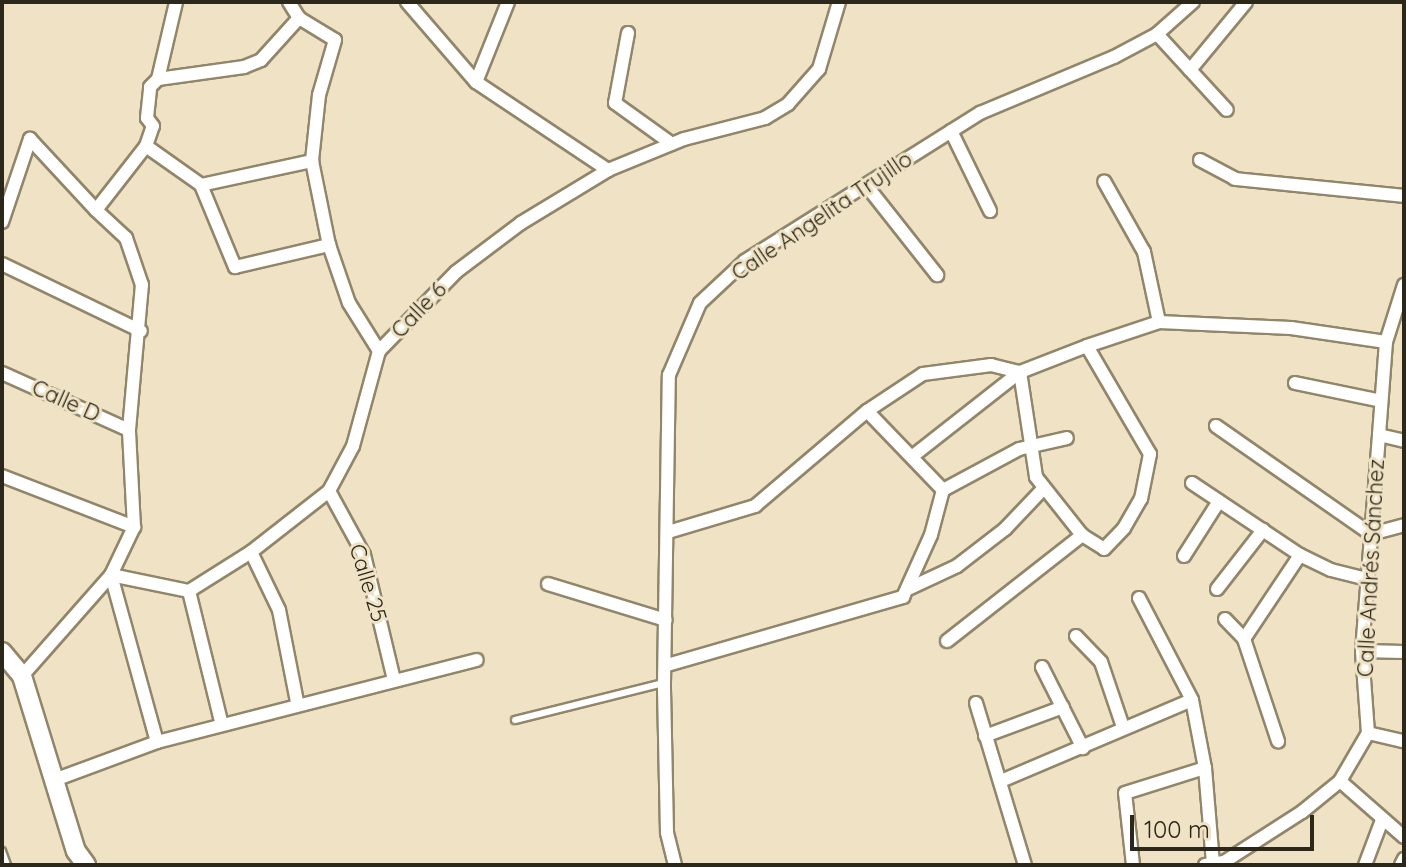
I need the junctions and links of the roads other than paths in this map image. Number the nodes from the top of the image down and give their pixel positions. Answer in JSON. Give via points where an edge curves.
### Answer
{"nodes":[{"id":1,"x":176,"y":2,"type":"edge"},
{"id":2,"x":289,"y":2,"type":"edge"},
{"id":3,"x":407,"y":2,"type":"edge"},
{"id":4,"x":508,"y":2,"type":"edge"},
{"id":5,"x":839,"y":2,"type":"edge"},
{"id":6,"x":1193,"y":2,"type":"edge"},
{"id":7,"x":1246,"y":2,"type":"edge"},
{"id":8,"x":299,"y":18,"type":"junction"},
{"id":9,"x":628,"y":33,"type":"dead end"},
{"id":10,"x":1157,"y":34,"type":"junction"},
{"id":11,"x":1190,"y":70,"type":"junction"},
{"id":12,"x":158,"y":79,"type":"junction"},
{"id":13,"x":476,"y":82,"type":"junction"},
{"id":14,"x":1227,"y":110,"type":"dead end"},
{"id":15,"x":951,"y":131,"type":"junction"},
{"id":16,"x":672,"y":144,"type":"junction"},
{"id":17,"x":146,"y":146,"type":"junction"},
{"id":18,"x":1200,"y":160,"type":"dead end"},
{"id":19,"x":312,"y":161,"type":"junction"},
{"id":20,"x":608,"y":170,"type":"junction"},
{"id":21,"x":1104,"y":181,"type":"dead end"},
{"id":22,"x":201,"y":185,"type":"junction"},
{"id":23,"x":866,"y":185,"type":"junction"},
{"id":24,"x":1404,"y":196,"type":"edge"},
{"id":25,"x":96,"y":210,"type":"junction"},
{"id":26,"x":990,"y":211,"type":"dead end"},
{"id":27,"x":2,"y":222,"type":"edge"},
{"id":28,"x":329,"y":245,"type":"junction"},
{"id":29,"x":2,"y":264,"type":"edge"},
{"id":30,"x":937,"y":275,"type":"dead end"},
{"id":31,"x":1404,"y":285,"type":"edge"},
{"id":32,"x":1159,"y":322,"type":"junction"},
{"id":33,"x":141,"y":331,"type":"junction"},
{"id":34,"x":1386,"y":342,"type":"junction"},
{"id":35,"x":1087,"y":346,"type":"junction"},
{"id":36,"x":379,"y":351,"type":"junction"},
{"id":37,"x":1020,"y":372,"type":"junction"},
{"id":38,"x":2,"y":373,"type":"edge"},
{"id":39,"x":1295,"y":383,"type":"dead end"},
{"id":40,"x":1381,"y":401,"type":"junction"},
{"id":41,"x":867,"y":411,"type":"junction"},
{"id":42,"x":1216,"y":426,"type":"dead end"},
{"id":43,"x":129,"y":430,"type":"junction"},
{"id":44,"x":1379,"y":435,"type":"junction"},
{"id":45,"x":1067,"y":438,"type":"dead end"},
{"id":46,"x":1404,"y":441,"type":"edge"},
{"id":47,"x":1029,"y":447,"type":"junction"},
{"id":48,"x":913,"y":456,"type":"junction"},
{"id":49,"x":2,"y":476,"type":"edge"},
{"id":50,"x":1192,"y":483,"type":"dead end"},
{"id":51,"x":943,"y":490,"type":"junction"},
{"id":52,"x":1042,"y":490,"type":"junction"},
{"id":53,"x":329,"y":491,"type":"junction"},
{"id":54,"x":1219,"y":501,"type":"junction"},
{"id":55,"x":1404,"y":525,"type":"edge"},
{"id":56,"x":134,"y":527,"type":"junction"},
{"id":57,"x":1263,"y":530,"type":"junction"},
{"id":58,"x":668,"y":532,"type":"junction"},
{"id":59,"x":1371,"y":534,"type":"junction"},
{"id":60,"x":1082,"y":535,"type":"junction"},
{"id":61,"x":251,"y":552,"type":"junction"},
{"id":62,"x":1300,"y":555,"type":"junction"},
{"id":63,"x":1184,"y":556,"type":"dead end"},
{"id":64,"x":111,"y":575,"type":"junction"},
{"id":65,"x":1367,"y":579,"type":"junction"},
{"id":66,"x":548,"y":584,"type":"dead end"},
{"id":67,"x":910,"y":588,"type":"junction"},
{"id":68,"x":1217,"y":589,"type":"dead end"},
{"id":69,"x":189,"y":591,"type":"junction"},
{"id":70,"x":1139,"y":598,"type":"dead end"},
{"id":71,"x":1225,"y":619,"type":"dead end"},
{"id":72,"x":666,"y":620,"type":"junction"},
{"id":73,"x":1076,"y":636,"type":"dead end"},
{"id":74,"x":1244,"y":639,"type":"junction"},
{"id":75,"x":947,"y":641,"type":"dead end"},
{"id":76,"x":1362,"y":651,"type":"junction"},
{"id":77,"x":2,"y":652,"type":"edge"},
{"id":78,"x":1404,"y":652,"type":"edge"},
{"id":79,"x":477,"y":660,"type":"dead end"},
{"id":80,"x":667,"y":665,"type":"junction"},
{"id":81,"x":1042,"y":667,"type":"dead end"},
{"id":82,"x":22,"y":676,"type":"junction"},
{"id":83,"x":394,"y":680,"type":"junction"},
{"id":84,"x":664,"y":683,"type":"junction"},
{"id":85,"x":1192,"y":700,"type":"junction"},
{"id":86,"x":297,"y":702,"type":"junction"},
{"id":87,"x":976,"y":703,"type":"dead end"},
{"id":88,"x":1063,"y":707,"type":"junction"},
{"id":89,"x":515,"y":720,"type":"dead end"},
{"id":90,"x":222,"y":725,"type":"junction"},
{"id":91,"x":1123,"y":727,"type":"junction"},
{"id":92,"x":1368,"y":733,"type":"junction"},
{"id":93,"x":985,"y":736,"type":"junction"},
{"id":94,"x":1278,"y":741,"type":"dead end"},
{"id":95,"x":1404,"y":741,"type":"edge"},
{"id":96,"x":157,"y":742,"type":"junction"},
{"id":97,"x":1083,"y":748,"type":"junction"},
{"id":98,"x":1205,"y":768,"type":"junction"},
{"id":99,"x":57,"y":779,"type":"junction"},
{"id":100,"x":1001,"y":781,"type":"junction"},
{"id":101,"x":1340,"y":781,"type":"junction"},
{"id":102,"x":1382,"y":820,"type":"junction"},
{"id":103,"x":1404,"y":837,"type":"edge"},
{"id":104,"x":2,"y":851,"type":"edge"},
{"id":105,"x":1404,"y":859,"type":"edge"},
{"id":106,"x":1221,"y":864,"type":"edge"},
{"id":107,"x":7,"y":865,"type":"edge"},
{"id":108,"x":86,"y":865,"type":"edge"},
{"id":109,"x":675,"y":865,"type":"edge"},
{"id":110,"x":1025,"y":865,"type":"edge"},
{"id":111,"x":1133,"y":865,"type":"edge"},
{"id":112,"x":1205,"y":865,"type":"edge"},
{"id":113,"x":1365,"y":865,"type":"edge"},
{"id":114,"x":1401,"y":865,"type":"edge"}],
"edges":[{"from":1,"to":12,"type":"street"},
{"from":2,"to":8,"type":"street"},
{"from":3,"to":13,"type":"street"},
{"from":4,"to":13,"type":"street"},
{"from":5,"to":16,"type":"street","name":"Calle 6","via":[[819,69],[788,104],[765,118]]},
{"from":6,"to":10,"type":"street","name":"Calle Angelita Trujillo"},
{"from":7,"to":11,"type":"street"},
{"from":8,"to":12,"type":"street","via":[[275,48],[244,67]]},
{"from":8,"to":19,"type":"street","via":[[335,40],[319,95]]},
{"from":9,"to":16,"type":"street","via":[[615,103]]},
{"from":10,"to":11,"type":"street"},
{"from":10,"to":15,"type":"street","name":"Calle Angelita Trujillo"},
{"from":11,"to":14,"type":"street"},
{"from":12,"to":17,"type":"street","via":[[150,87],[146,106],[153,126]]},
{"from":13,"to":20,"type":"street"},
{"from":15,"to":23,"type":"street","name":"Calle Angelita Trujillo"},
{"from":15,"to":26,"type":"street"},
{"from":16,"to":20,"type":"street","name":"Calle 6"},
{"from":17,"to":22,"type":"street"},
{"from":17,"to":25,"type":"street"},
{"from":18,"to":24,"type":"street","via":[[1235,179]]},
{"from":19,"to":22,"type":"street"},
{"from":19,"to":28,"type":"street"},
{"from":20,"to":36,"type":"street","name":"Calle 6","via":[[521,223],[456,272]]},
{"from":21,"to":32,"type":"street","via":[[1144,252]]},
{"from":22,"to":28,"type":"street","via":[[235,267]]},
{"from":23,"to":30,"type":"street"},
{"from":23,"to":58,"type":"street","name":"Calle Angelita Trujillo","via":[[745,261],[700,303],[669,375]]},
{"from":25,"to":27,"type":"street","via":[[30,139]]},
{"from":25,"to":33,"type":"street","via":[[134,252],[142,285]]},
{"from":28,"to":36,"type":"street","via":[[349,303]]},
{"from":29,"to":33,"type":"street"},
{"from":31,"to":34,"type":"street","name":"Calle Andrés Sánchez"},
{"from":32,"to":34,"type":"street","via":[[1291,328]]},
{"from":32,"to":35,"type":"street"},
{"from":33,"to":43,"type":"street"},
{"from":34,"to":40,"type":"street","name":"Calle Andrés Sánchez"},
{"from":35,"to":37,"type":"street"},
{"from":35,"to":60,"type":"street","via":[[1150,454],[1141,499],[1109,547],[1098,548]]},
{"from":36,"to":53,"type":"street","name":"Calle 6","via":[[353,446]]},
{"from":37,"to":41,"type":"street","via":[[991,365],[923,374]]},
{"from":37,"to":47,"type":"street"},
{"from":37,"to":48,"type":"street"},
{"from":38,"to":43,"type":"street","name":"Calle D"},
{"from":39,"to":40,"type":"street"},
{"from":40,"to":44,"type":"street","name":"Calle Andrés Sánchez"},
{"from":41,"to":48,"type":"street"},
{"from":41,"to":58,"type":"street","via":[[755,506]]},
{"from":42,"to":59,"type":"street"},
{"from":43,"to":56,"type":"street"},
{"from":44,"to":46,"type":"street"},
{"from":44,"to":59,"type":"street","name":"Calle Andrés Sánchez"},
{"from":45,"to":47,"type":"street"},
{"from":47,"to":51,"type":"street"},
{"from":47,"to":52,"type":"street"},
{"from":48,"to":51,"type":"street"},
{"from":49,"to":56,"type":"street"},
{"from":50,"to":54,"type":"street"},
{"from":51,"to":67,"type":"street"},
{"from":52,"to":60,"type":"street"},
{"from":52,"to":67,"type":"street","via":[[1005,529],[957,566]]},
{"from":53,"to":61,"type":"street","name":"Calle 6"},
{"from":53,"to":83,"type":"street","name":"Calle 25","via":[[364,555]]},
{"from":54,"to":57,"type":"street"},
{"from":54,"to":63,"type":"street"},
{"from":55,"to":59,"type":"street"},
{"from":56,"to":64,"type":"street"},
{"from":57,"to":62,"type":"street"},
{"from":57,"to":68,"type":"street"},
{"from":58,"to":72,"type":"street","name":"Calle Angelita Trujillo"},
{"from":59,"to":65,"type":"street","name":"Calle Andrés Sánchez"},
{"from":60,"to":75,"type":"street"},
{"from":61,"to":69,"type":"street","name":"Calle 6"},
{"from":61,"to":86,"type":"street","via":[[279,610]]},
{"from":62,"to":65,"type":"street"},
{"from":62,"to":74,"type":"street"},
{"from":64,"to":69,"type":"street"},
{"from":64,"to":82,"type":"street"},
{"from":64,"to":96,"type":"street"},
{"from":65,"to":76,"type":"street","name":"Calle Andrés Sánchez"},
{"from":66,"to":72,"type":"street"},
{"from":67,"to":80,"type":"street","via":[[903,597],[854,613]]},
{"from":69,"to":90,"type":"street"},
{"from":70,"to":85,"type":"street"},
{"from":71,"to":74,"type":"street"},
{"from":72,"to":80,"type":"street","name":"Calle Angelita Trujillo"},
{"from":73,"to":91,"type":"street","via":[[1101,662]]},
{"from":74,"to":94,"type":"street"},
{"from":76,"to":78,"type":"street"},
{"from":76,"to":92,"type":"street","name":"Calle Andrés Sánchez"},
{"from":77,"to":82,"type":"main road"},
{"from":79,"to":83,"type":"street"},
{"from":80,"to":84,"type":"street","name":"Calle Angelita Trujillo"},
{"from":81,"to":88,"type":"street"},
{"from":82,"to":99,"type":"main road"},
{"from":83,"to":86,"type":"street"},
{"from":84,"to":89,"type":"lane"},
{"from":84,"to":109,"type":"street","name":"Calle Angelita Trujillo","via":[[667,832]]},
{"from":85,"to":91,"type":"street"},
{"from":85,"to":98,"type":"street"},
{"from":86,"to":90,"type":"street"},
{"from":87,"to":93,"type":"street"},
{"from":88,"to":93,"type":"street"},
{"from":88,"to":97,"type":"street"},
{"from":90,"to":96,"type":"street"},
{"from":91,"to":97,"type":"street"},
{"from":92,"to":95,"type":"street"},
{"from":92,"to":101,"type":"street"},
{"from":93,"to":100,"type":"street"},
{"from":96,"to":99,"type":"street"},
{"from":97,"to":100,"type":"street"},
{"from":98,"to":106,"type":"street"},
{"from":98,"to":111,"type":"street","via":[[1125,793]]},
{"from":99,"to":108,"type":"main road","via":[[76,851]]},
{"from":100,"to":110,"type":"street"},
{"from":101,"to":102,"type":"street"},
{"from":101,"to":106,"type":"street"},
{"from":102,"to":103,"type":"street"},
{"from":102,"to":113,"type":"street"},
{"from":104,"to":107,"type":"lane"},
{"from":105,"to":114,"type":"street"},
{"from":106,"to":112,"type":"street"}]}
